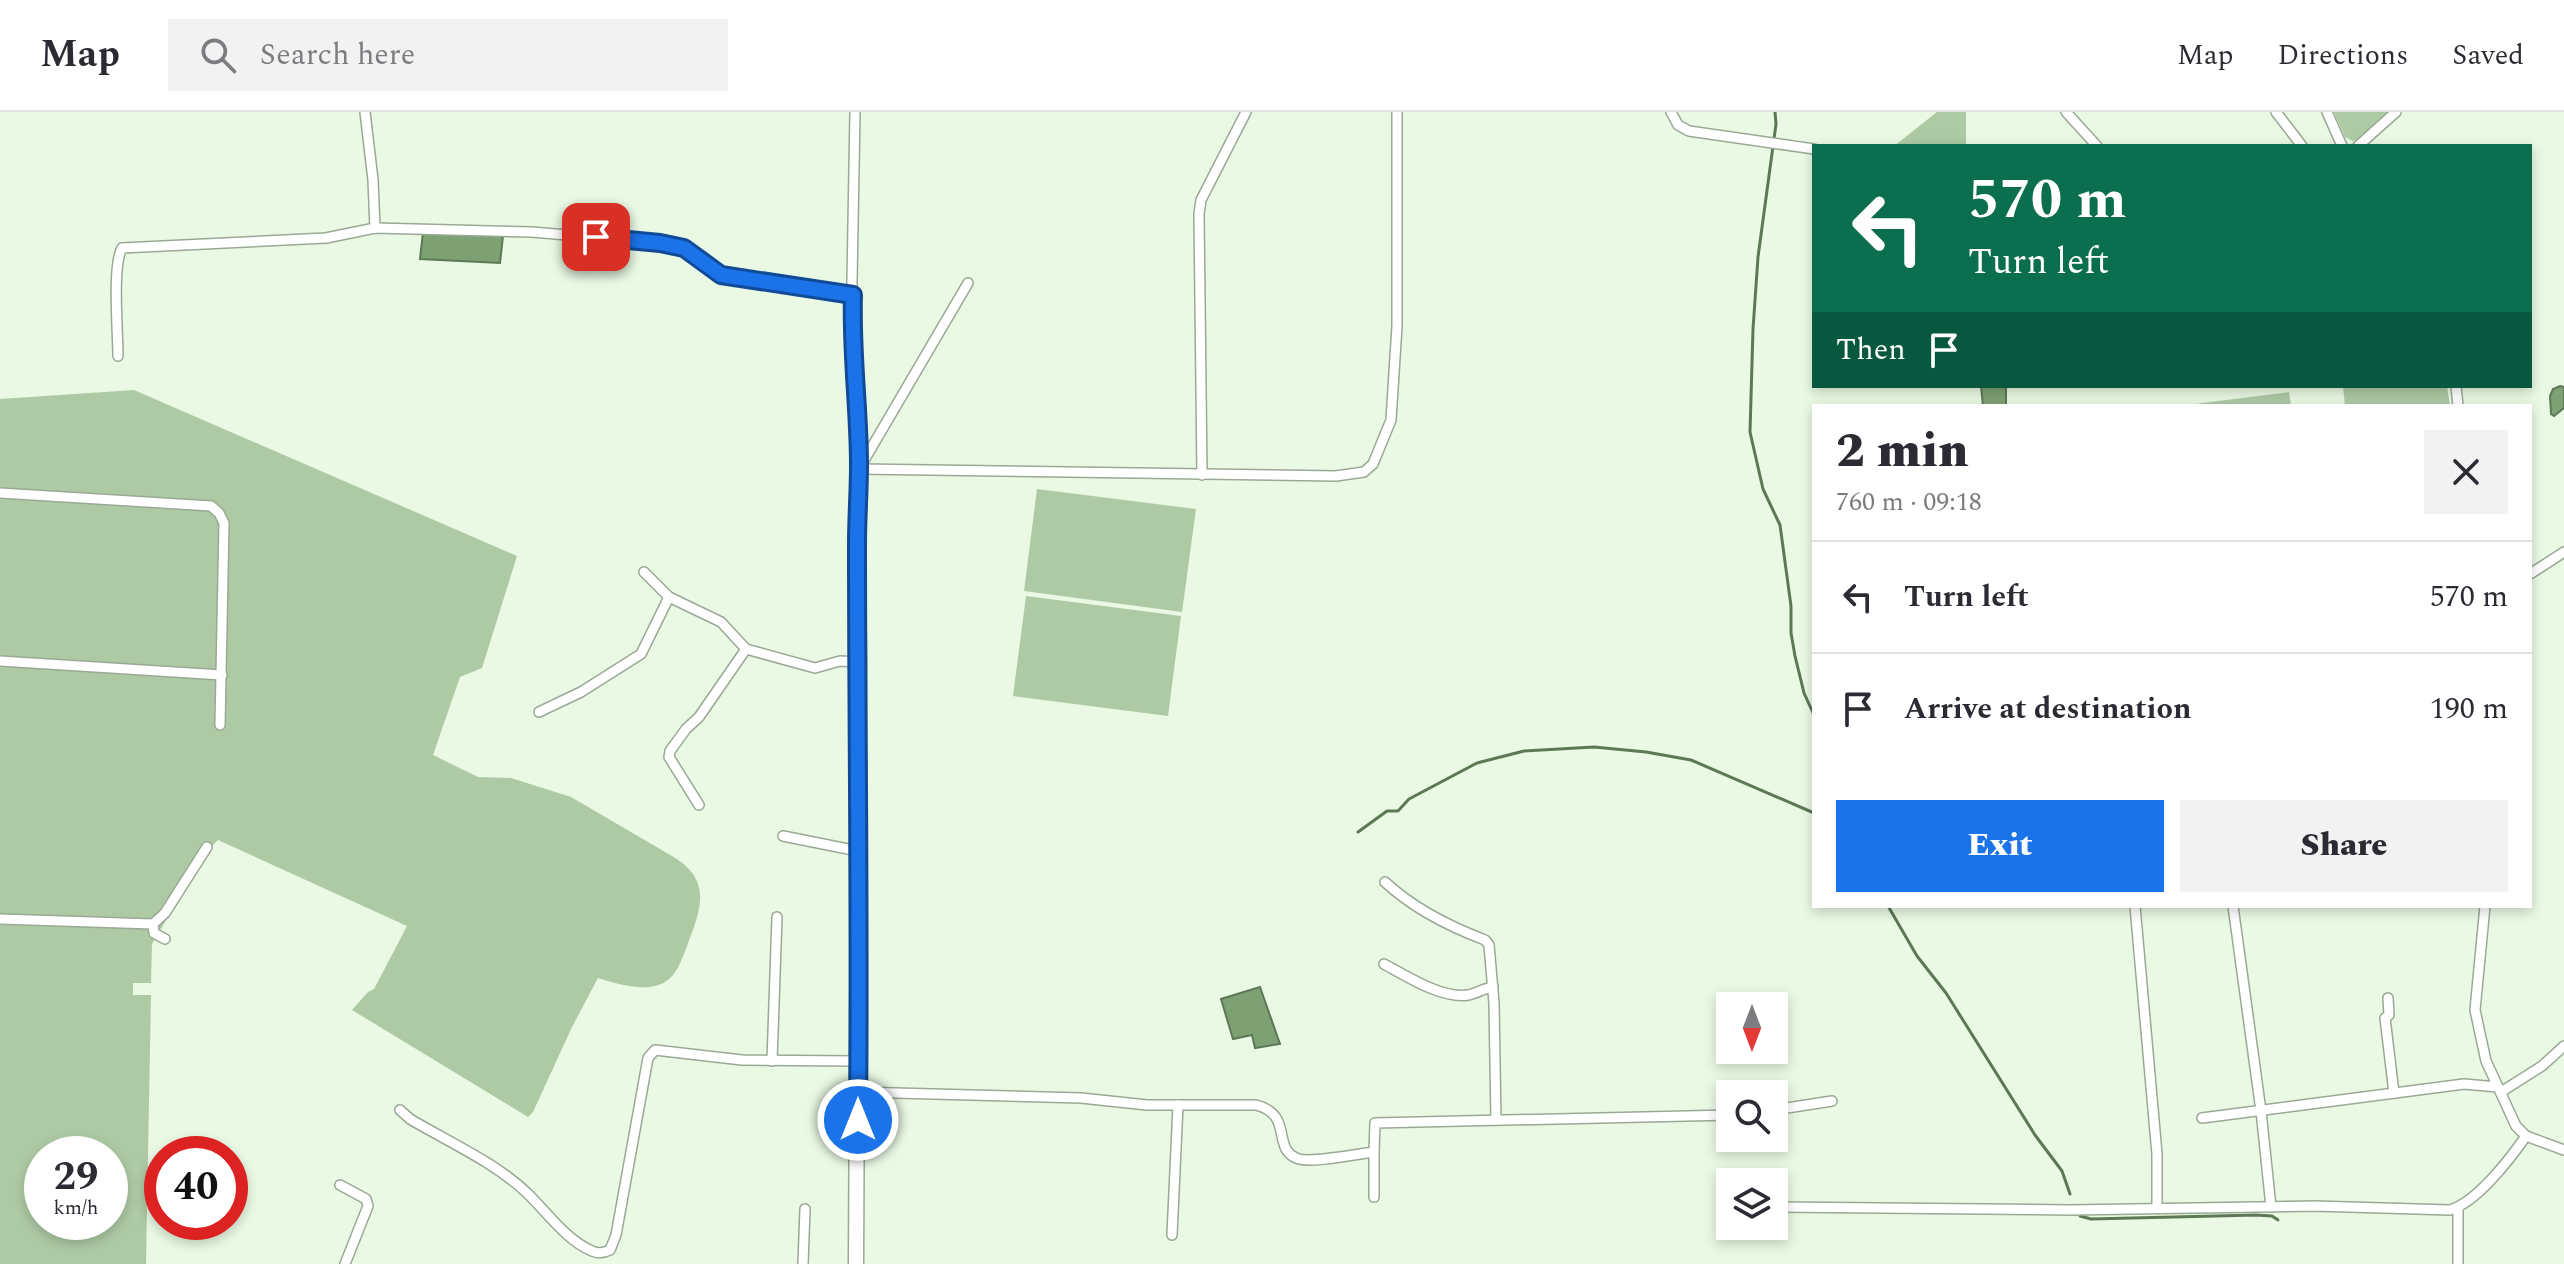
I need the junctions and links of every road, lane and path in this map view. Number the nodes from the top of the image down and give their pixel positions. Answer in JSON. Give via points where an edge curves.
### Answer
{"nodes":[{"id":1,"x":365,"y":112,"type":"edge"},
{"id":2,"x":855,"y":112,"type":"edge"},
{"id":3,"x":1246,"y":112,"type":"edge"},
{"id":4,"x":1397,"y":112,"type":"edge"},
{"id":5,"x":1671,"y":112,"type":"edge"},
{"id":6,"x":2066,"y":112,"type":"edge"},
{"id":7,"x":2276,"y":112,"type":"edge"},
{"id":8,"x":2327,"y":112,"type":"edge"},
{"id":9,"x":2396,"y":112,"type":"edge"},
{"id":10,"x":2095,"y":144,"type":"edge"},
{"id":11,"x":2300,"y":144,"type":"edge"},
{"id":12,"x":2341,"y":144,"type":"edge"},
{"id":13,"x":2360,"y":144,"type":"edge"},
{"id":14,"x":1812,"y":149,"type":"edge"},
{"id":15,"x":375,"y":228,"type":"junction"},
{"id":16,"x":968,"y":283,"type":"dead end"},
{"id":17,"x":853,"y":295,"type":"junction"},
{"id":18,"x":118,"y":356,"type":"dead end"},
{"id":19,"x":859,"y":469,"type":"junction"},
{"id":20,"x":1202,"y":475,"type":"junction"},
{"id":21,"x":0,"y":493,"type":"edge"},
{"id":22,"x":2564,"y":552,"type":"edge"},
{"id":23,"x":644,"y":572,"type":"dead end"},
{"id":24,"x":2532,"y":573,"type":"edge"},
{"id":25,"x":669,"y":597,"type":"junction"},
{"id":26,"x":746,"y":649,"type":"junction"},
{"id":27,"x":0,"y":661,"type":"edge"},
{"id":28,"x":859,"y":662,"type":"junction"},
{"id":29,"x":222,"y":675,"type":"junction"},
{"id":30,"x":539,"y":712,"type":"dead end"},
{"id":31,"x":220,"y":725,"type":"dead end"},
{"id":32,"x":699,"y":805,"type":"dead end"},
{"id":33,"x":783,"y":836,"type":"dead end"},
{"id":34,"x":207,"y":847,"type":"dead end"},
{"id":35,"x":858,"y":851,"type":"junction"},
{"id":36,"x":1385,"y":882,"type":"dead end"},
{"id":37,"x":2135,"y":908,"type":"edge"},
{"id":38,"x":2233,"y":908,"type":"edge"},
{"id":39,"x":2485,"y":908,"type":"edge"},
{"id":40,"x":777,"y":917,"type":"dead end"},
{"id":41,"x":0,"y":919,"type":"edge"},
{"id":42,"x":153,"y":924,"type":"junction"},
{"id":43,"x":165,"y":939,"type":"dead end"},
{"id":44,"x":1384,"y":964,"type":"dead end"},
{"id":45,"x":1493,"y":987,"type":"junction"},
{"id":46,"x":2388,"y":998,"type":"dead end"},
{"id":47,"x":2564,"y":1046,"type":"edge"},
{"id":48,"x":772,"y":1061,"type":"junction"},
{"id":49,"x":857,"y":1061,"type":"junction"},
{"id":50,"x":2500,"y":1090,"type":"junction"},
{"id":51,"x":858,"y":1092,"type":"junction"},
{"id":52,"x":2394,"y":1093,"type":"junction"},
{"id":53,"x":1832,"y":1101,"type":"dead end"},
{"id":54,"x":1178,"y":1105,"type":"junction"},
{"id":55,"x":1788,"y":1108,"type":"edge"},
{"id":56,"x":400,"y":1110,"type":"dead end"},
{"id":57,"x":2261,"y":1111,"type":"junction"},
{"id":58,"x":1716,"y":1115,"type":"edge"},
{"id":59,"x":2202,"y":1118,"type":"dead end"},
{"id":60,"x":1496,"y":1120,"type":"junction"},
{"id":61,"x":2526,"y":1136,"type":"junction"},
{"id":62,"x":2564,"y":1150,"type":"edge"},
{"id":63,"x":1374,"y":1152,"type":"junction"},
{"id":64,"x":340,"y":1185,"type":"dead end"},
{"id":65,"x":1374,"y":1197,"type":"dead end"},
{"id":66,"x":1788,"y":1207,"type":"edge"},
{"id":67,"x":2271,"y":1207,"type":"junction"},
{"id":68,"x":2157,"y":1208,"type":"junction"},
{"id":69,"x":2458,"y":1208,"type":"junction"},
{"id":70,"x":805,"y":1209,"type":"dead end"},
{"id":71,"x":1172,"y":1235,"type":"dead end"},
{"id":72,"x":345,"y":1264,"type":"edge"},
{"id":73,"x":803,"y":1264,"type":"edge"},
{"id":74,"x":856,"y":1264,"type":"edge"},
{"id":75,"x":2458,"y":1264,"type":"edge"}],
"edges":[{"from":1,"to":15,"type":"street"},
{"from":2,"to":17,"type":"street"},
{"from":3,"to":20,"type":"street","via":[[1201,200],[1199,214]]},
{"from":4,"to":20,"type":"street","via":[[1394,399],[1373,464],[1355,475]]},
{"from":5,"to":14,"type":"street","via":[[1689,131]]},
{"from":6,"to":10,"type":"street"},
{"from":7,"to":11,"type":"street"},
{"from":8,"to":12,"type":"street"},
{"from":9,"to":13,"type":"street"},
{"from":15,"to":17,"type":"street","via":[[512,231],[660,243],[684,248],[721,275]]},
{"from":15,"to":18,"type":"street","via":[[326,238],[122,248],[117,268]]},
{"from":16,"to":19,"type":"street"},
{"from":17,"to":19,"type":"street"},
{"from":19,"to":20,"type":"street"},
{"from":19,"to":28,"type":"street"},
{"from":21,"to":29,"type":"street","via":[[211,506],[224,523]]},
{"from":22,"to":24,"type":"street"},
{"from":23,"to":25,"type":"street"},
{"from":25,"to":26,"type":"street","via":[[721,622]]},
{"from":25,"to":30,"type":"street","via":[[641,654]]},
{"from":26,"to":28,"type":"street","via":[[815,668]]},
{"from":26,"to":32,"type":"street","via":[[670,751]]},
{"from":27,"to":29,"type":"street"},
{"from":28,"to":35,"type":"street"},
{"from":29,"to":31,"type":"street"},
{"from":33,"to":35,"type":"street"},
{"from":34,"to":42,"type":"street"},
{"from":35,"to":49,"type":"street"},
{"from":36,"to":45,"type":"street","via":[[1425,913],[1485,940]]},
{"from":37,"to":68,"type":"street"},
{"from":38,"to":57,"type":"street"},
{"from":39,"to":50,"type":"street","via":[[2475,1010],[2480,1040]]},
{"from":40,"to":48,"type":"street"},
{"from":41,"to":42,"type":"street","via":[[16,925]]},
{"from":42,"to":43,"type":"street","via":[[154,933]]},
{"from":44,"to":45,"type":"street","via":[[1428,987],[1458,995]]},
{"from":45,"to":60,"type":"street"},
{"from":46,"to":52,"type":"street","via":[[2385,1018]]},
{"from":47,"to":50,"type":"street","via":[[2542,1066]]},
{"from":48,"to":49,"type":"street"},
{"from":48,"to":56,"type":"street","via":[[655,1050],[648,1058],[616,1235],[604,1253],[593,1252],[567,1233],[500,1172]]},
{"from":49,"to":51,"type":"street"},
{"from":50,"to":52,"type":"street","via":[[2464,1084]]},
{"from":50,"to":61,"type":"street"},
{"from":51,"to":54,"type":"street"},
{"from":51,"to":74,"type":"street"},
{"from":52,"to":57,"type":"street"},
{"from":53,"to":55,"type":"street"},
{"from":54,"to":63,"type":"street","via":[[1267,1108],[1279,1120],[1285,1147],[1295,1158]]},
{"from":54,"to":71,"type":"street"},
{"from":57,"to":59,"type":"street"},
{"from":57,"to":67,"type":"street"},
{"from":58,"to":60,"type":"street"},
{"from":60,"to":63,"type":"street","via":[[1375,1123]]},
{"from":61,"to":62,"type":"street"},
{"from":61,"to":69,"type":"street"},
{"from":63,"to":65,"type":"street"},
{"from":64,"to":72,"type":"street","via":[[366,1199],[368,1206]]},
{"from":66,"to":68,"type":"street"},
{"from":67,"to":68,"type":"street"},
{"from":67,"to":69,"type":"street"},
{"from":69,"to":75,"type":"street"},
{"from":70,"to":73,"type":"street"}]}
